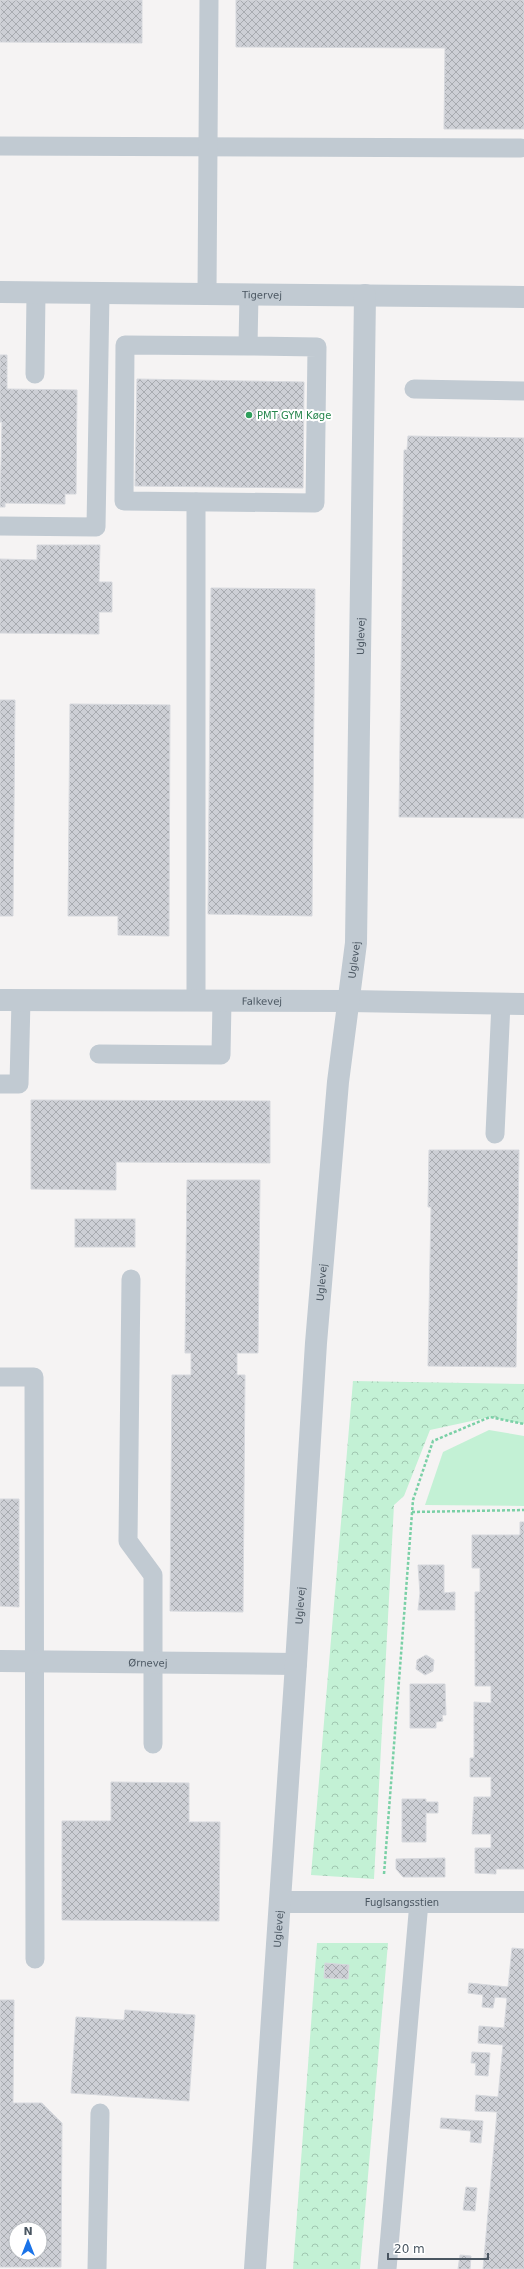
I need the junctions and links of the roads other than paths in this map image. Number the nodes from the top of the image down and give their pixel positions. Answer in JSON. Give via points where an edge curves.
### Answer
{"nodes":[{"id":1,"x":209,"y":0,"type":"edge"},
{"id":2,"x":0,"y":146,"type":"edge"},
{"id":3,"x":208,"y":148,"type":"junction"},
{"id":4,"x":521,"y":148,"type":"dead end"},
{"id":5,"x":0,"y":292,"type":"edge"},
{"id":6,"x":36,"y":292,"type":"junction"},
{"id":7,"x":207,"y":293,"type":"junction"},
{"id":8,"x":100,"y":294,"type":"junction"},
{"id":9,"x":249,"y":294,"type":"junction"},
{"id":10,"x":365,"y":295,"type":"junction"},
{"id":11,"x":524,"y":297,"type":"edge"},
{"id":12,"x":248,"y":346,"type":"junction"},
{"id":13,"x":35,"y":374,"type":"dead end"},
{"id":14,"x":414,"y":389,"type":"dead end"},
{"id":15,"x":524,"y":391,"type":"edge"},
{"id":16,"x":196,"y":502,"type":"junction"},
{"id":17,"x":0,"y":526,"type":"edge"},
{"id":18,"x":11,"y":1000,"type":"edge"},
{"id":19,"x":196,"y":1001,"type":"junction"},
{"id":20,"x":222,"y":1001,"type":"junction"},
{"id":21,"x":349,"y":1001,"type":"junction"},
{"id":22,"x":501,"y":1004,"type":"junction"},
{"id":23,"x":524,"y":1004,"type":"edge"},
{"id":24,"x":99,"y":1054,"type":"dead end"},
{"id":25,"x":0,"y":1084,"type":"edge"},
{"id":26,"x":495,"y":1134,"type":"dead end"},
{"id":27,"x":131,"y":1279,"type":"dead end"},
{"id":28,"x":0,"y":1377,"type":"edge"},
{"id":29,"x":0,"y":1661,"type":"edge"},
{"id":30,"x":36,"y":1662,"type":"junction"},
{"id":31,"x":154,"y":1663,"type":"junction"},
{"id":32,"x":296,"y":1664,"type":"junction"},
{"id":33,"x":154,"y":1744,"type":"dead end"},
{"id":34,"x":280,"y":1902,"type":"junction"},
{"id":35,"x":419,"y":1902,"type":"junction"},
{"id":36,"x":524,"y":1902,"type":"edge"},
{"id":37,"x":35,"y":1959,"type":"dead end"},
{"id":38,"x":100,"y":2113,"type":"dead end"},
{"id":39,"x":97,"y":2269,"type":"edge"},
{"id":40,"x":255,"y":2269,"type":"edge"},
{"id":41,"x":388,"y":2269,"type":"edge"}],
"edges":[{"from":1,"to":3,"type":"lane"},
{"from":2,"to":3,"type":"lane"},
{"from":3,"to":4,"type":"lane"},
{"from":3,"to":7,"type":"lane"},
{"from":5,"to":6,"type":"street","name":"Tigervej"},
{"from":6,"to":8,"type":"street","name":"Tigervej"},
{"from":6,"to":13,"type":"lane"},
{"from":7,"to":8,"type":"street","name":"Tigervej"},
{"from":7,"to":9,"type":"street","name":"Tigervej"},
{"from":8,"to":17,"type":"lane","via":[[96,527]]},
{"from":9,"to":10,"type":"street","name":"Tigervej"},
{"from":9,"to":12,"type":"lane"},
{"from":10,"to":11,"type":"street","name":"Tigervej"},
{"from":10,"to":21,"type":"street","name":"Uglevej","via":[[356,943]]},
{"from":12,"to":16,"type":"lane","via":[[317,347],[315,503]]},
{"from":12,"to":16,"type":"lane","via":[[125,345],[124,501]]},
{"from":14,"to":15,"type":"lane"},
{"from":16,"to":19,"type":"lane"},
{"from":18,"to":19,"type":"street","name":"Falkevej"},
{"from":18,"to":25,"type":"lane","via":[[19,1084]]},
{"from":19,"to":20,"type":"street","name":"Falkevej"},
{"from":20,"to":21,"type":"street","name":"Falkevej"},
{"from":20,"to":24,"type":"lane","via":[[221,1055]]},
{"from":21,"to":22,"type":"street","name":"Falkevej"},
{"from":21,"to":32,"type":"street","name":"Uglevej","via":[[338,1082],[316,1335]]},
{"from":22,"to":23,"type":"street","name":"Falkevej"},
{"from":22,"to":26,"type":"lane"},
{"from":27,"to":31,"type":"lane","via":[[128,1541],[153,1575]]},
{"from":28,"to":30,"type":"lane","via":[[34,1377]]},
{"from":29,"to":30,"type":"street","name":"Ørnevej"},
{"from":30,"to":31,"type":"street","name":"Ørnevej"},
{"from":30,"to":37,"type":"lane"},
{"from":31,"to":32,"type":"street","name":"Ørnevej"},
{"from":31,"to":33,"type":"lane"},
{"from":32,"to":34,"type":"street","name":"Uglevej"},
{"from":34,"to":35,"type":"street","name":"Fuglsangsstien"},
{"from":34,"to":40,"type":"street","name":"Uglevej"},
{"from":35,"to":36,"type":"street","name":"Fuglsangsstien"},
{"from":35,"to":41,"type":"lane"},
{"from":38,"to":39,"type":"lane"}]}
